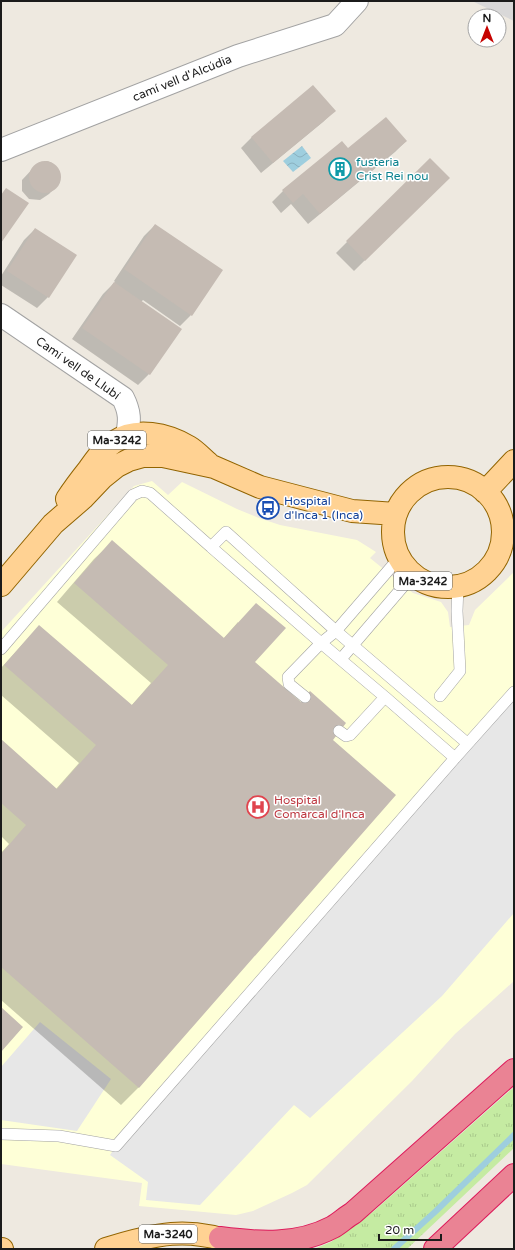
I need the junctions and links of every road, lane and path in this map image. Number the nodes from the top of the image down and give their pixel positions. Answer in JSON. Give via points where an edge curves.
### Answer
{"nodes":[{"id":1,"x":357,"y":1,"type":"edge"},
{"id":2,"x":1,"y":150,"type":"edge"},
{"id":3,"x":1,"y":315,"type":"edge"},
{"id":4,"x":128,"y":435,"type":"junction"},
{"id":5,"x":514,"y":461,"type":"edge"},
{"id":6,"x":214,"y":467,"type":"junction"},
{"id":7,"x":485,"y":492,"type":"junction"},
{"id":8,"x":396,"y":514,"type":"junction"},
{"id":9,"x":53,"y":524,"type":"junction"},
{"id":10,"x":211,"y":547,"type":"junction"},
{"id":11,"x":508,"y":547,"type":"edge"},
{"id":12,"x":399,"y":558,"type":"junction"},
{"id":13,"x":413,"y":576,"type":"junction"},
{"id":14,"x":1,"y":585,"type":"edge"},
{"id":15,"x":458,"y":586,"type":"junction"},
{"id":16,"x":336,"y":631,"type":"junction"},
{"id":17,"x":321,"y":642,"type":"junction"},
{"id":18,"x":352,"y":645,"type":"junction"},
{"id":19,"x":1,"y":649,"type":"edge"},
{"id":20,"x":342,"y":659,"type":"junction"},
{"id":21,"x":514,"y":692,"type":"edge"},
{"id":22,"x":440,"y":696,"type":"dead end"},
{"id":23,"x":305,"y":697,"type":"dead end"},
{"id":24,"x":385,"y":697,"type":"junction"},
{"id":25,"x":339,"y":732,"type":"dead end"},
{"id":26,"x":468,"y":743,"type":"junction"},
{"id":27,"x":455,"y":758,"type":"junction"},
{"id":28,"x":514,"y":1070,"type":"edge"},
{"id":29,"x":1,"y":1134,"type":"edge"},
{"id":30,"x":514,"y":1175,"type":"edge"},
{"id":31,"x":220,"y":1238,"type":"junction"},
{"id":32,"x":111,"y":1248,"type":"edge"},
{"id":33,"x":244,"y":1249,"type":"edge"},
{"id":34,"x":435,"y":1249,"type":"edge"}],
"edges":[{"from":1,"to":2,"type":"street","name":"camí vell d'Alcúdia","via":[[335,25],[238,56]]},
{"from":3,"to":4,"type":"street","name":"Camí vell de Llubí","via":[[123,398],[130,422]]},
{"from":4,"to":6,"type":"main road","number":"Ma-3242","via":[[159,435],[174,440],[190,448]]},
{"from":4,"to":9,"type":"main road","number":"Ma-3242","via":[[102,452],[74,488]]},
{"from":5,"to":7,"type":"main road"},
{"from":6,"to":8,"type":"main road","number":"Ma-3242","via":[[260,487],[352,511]]},
{"from":6,"to":9,"type":"main road","number":"Ma-3242","via":[[163,456],[143,456],[129,460],[102,478]]},
{"from":7,"to":8,"type":"main road","number":"Ma-3242","via":[[470,482],[453,477],[435,479],[418,486],[404,498]]},
{"from":7,"to":11,"type":"main road","number":"Ma-3242","via":[[495,503],[501,517]]},
{"from":8,"to":12,"type":"main road","number":"Ma-3242","via":[[392,529]]},
{"from":9,"to":14,"type":"main road","number":"Ma-3242"},
{"from":10,"to":16,"type":"lane","via":[[226,532]]},
{"from":10,"to":17,"type":"lane"},
{"from":10,"to":19,"type":"lane","via":[[150,493],[142,491],[133,495]]},
{"from":11,"to":15,"type":"main road","number":"Ma-3242","via":[[482,576]]},
{"from":12,"to":13,"type":"main road","number":"Ma-3242"},
{"from":12,"to":16,"type":"lane"},
{"from":13,"to":15,"type":"main road","number":"Ma-3242","via":[[429,584],[447,588]]},
{"from":13,"to":18,"type":"lane"},
{"from":15,"to":22,"type":"lane","via":[[460,671]]},
{"from":16,"to":17,"type":"lane"},
{"from":16,"to":18,"type":"lane"},
{"from":17,"to":20,"type":"lane"},
{"from":17,"to":23,"type":"lane","via":[[288,677],[289,684]]},
{"from":18,"to":20,"type":"lane"},
{"from":18,"to":26,"type":"lane"},
{"from":20,"to":24,"type":"lane"},
{"from":21,"to":26,"type":"lane"},
{"from":24,"to":25,"type":"lane","via":[[350,735],[346,736]]},
{"from":24,"to":27,"type":"lane"},
{"from":26,"to":27,"type":"lane"},
{"from":27,"to":29,"type":"lane","via":[[116,1146],[59,1136]]},
{"from":28,"to":31,"type":"highway","via":[[353,1213],[333,1227],[284,1242],[247,1242]]},
{"from":30,"to":34,"type":"highway"},
{"from":31,"to":32,"type":"main road","number":"Ma-3240","via":[[174,1232],[132,1240]]},
{"from":31,"to":33,"type":"main road","number":"Ma-3240"}]}
